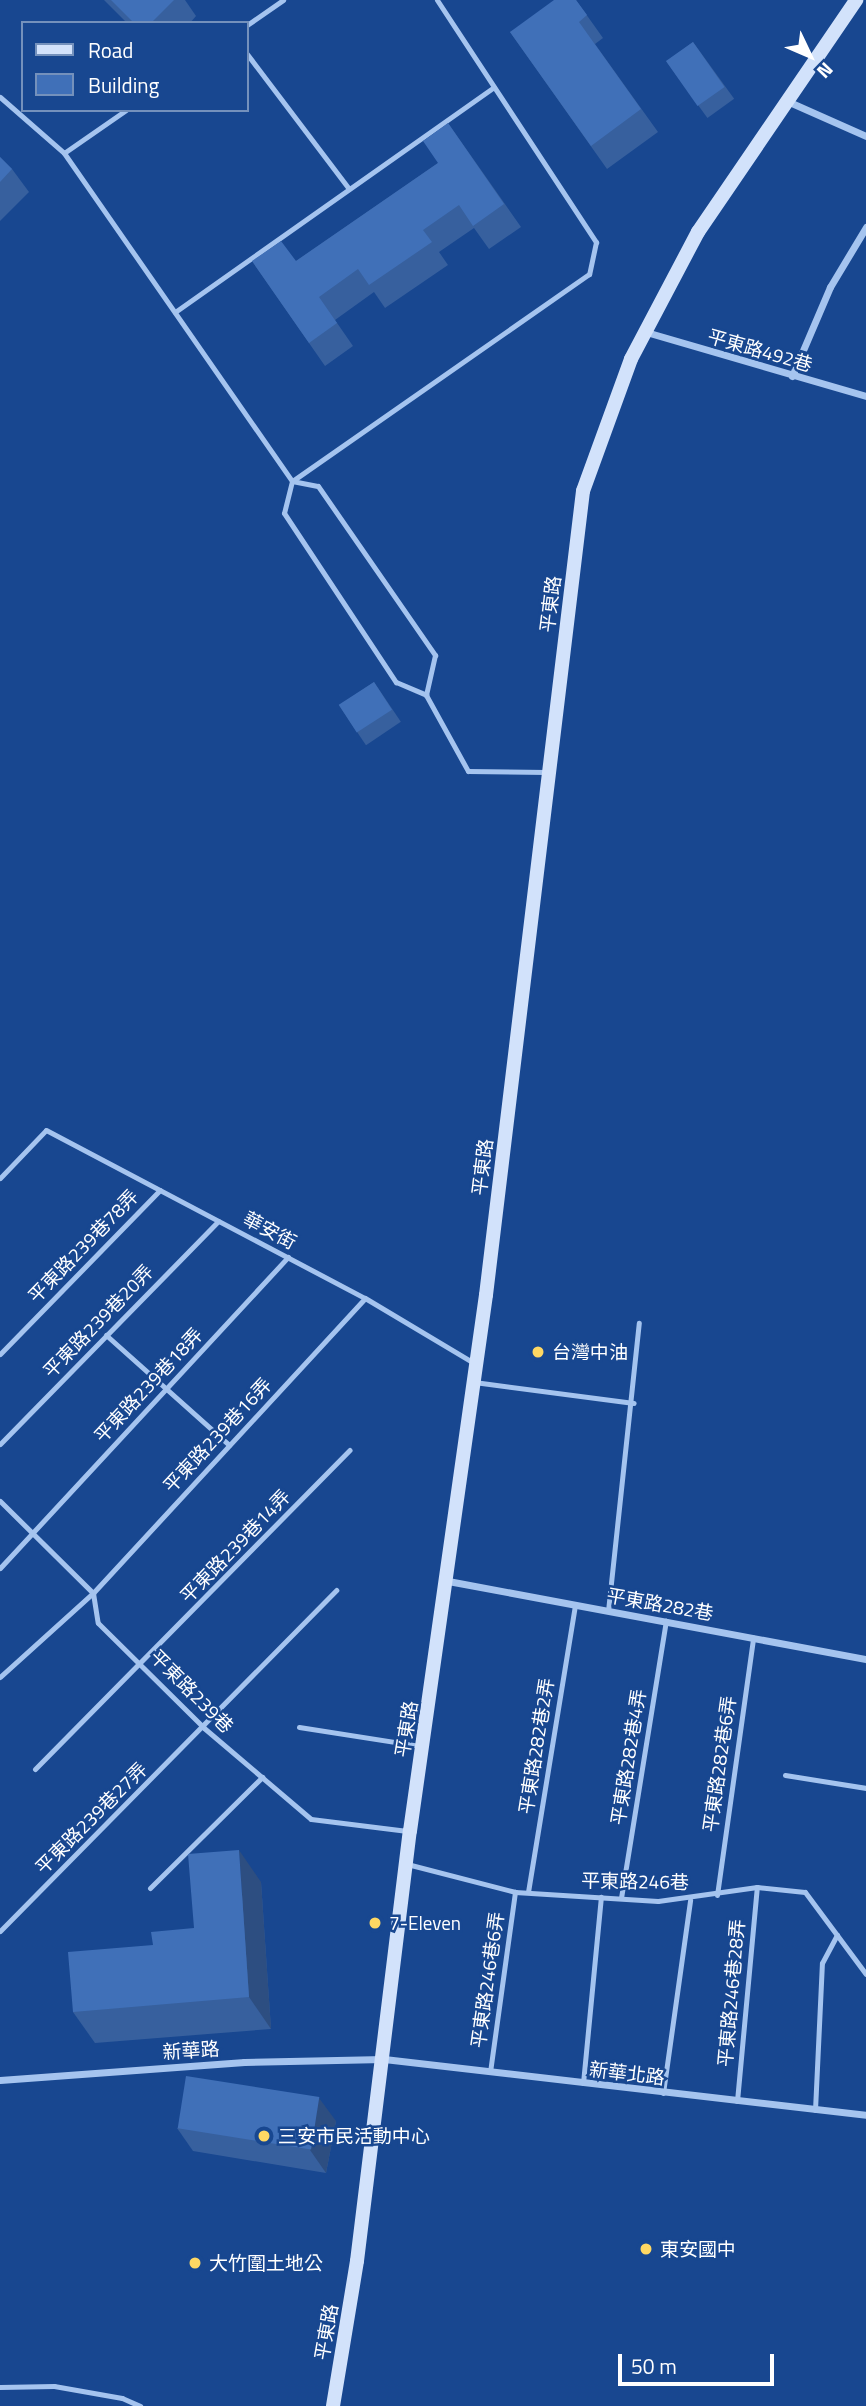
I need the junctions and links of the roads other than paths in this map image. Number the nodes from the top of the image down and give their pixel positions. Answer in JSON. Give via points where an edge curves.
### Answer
{"nodes":[{"id":1,"x":283,"y":0,"type":"edge"},
{"id":2,"x":437,"y":0,"type":"edge"},
{"id":3,"x":856,"y":0,"type":"edge"},
{"id":4,"x":248,"y":24,"type":"edge"},
{"id":5,"x":248,"y":55,"type":"edge"},
{"id":6,"x":494,"y":87,"type":"junction"},
{"id":7,"x":0,"y":97,"type":"edge"},
{"id":8,"x":787,"y":101,"type":"junction"},
{"id":9,"x":123,"y":112,"type":"edge"},
{"id":10,"x":866,"y":136,"type":"edge"},
{"id":11,"x":64,"y":153,"type":"junction"},
{"id":12,"x":349,"y":189,"type":"junction"},
{"id":13,"x":866,"y":227,"type":"edge"},
{"id":14,"x":175,"y":312,"type":"junction"},
{"id":15,"x":645,"y":332,"type":"junction"},
{"id":16,"x":792,"y":376,"type":"junction"},
{"id":17,"x":866,"y":396,"type":"edge"},
{"id":18,"x":292,"y":481,"type":"junction"},
{"id":19,"x":426,"y":695,"type":"junction"},
{"id":20,"x":549,"y":772,"type":"junction"},
{"id":21,"x":0,"y":1178,"type":"edge"},
{"id":22,"x":160,"y":1190,"type":"junction"},
{"id":23,"x":218,"y":1221,"type":"junction"},
{"id":24,"x":288,"y":1257,"type":"junction"},
{"id":25,"x":365,"y":1298,"type":"junction"},
{"id":26,"x":639,"y":1323,"type":"dead end"},
{"id":27,"x":106,"y":1335,"type":"junction"},
{"id":28,"x":0,"y":1354,"type":"edge"},
{"id":29,"x":476,"y":1364,"type":"junction"},
{"id":30,"x":474,"y":1382,"type":"junction"},
{"id":31,"x":164,"y":1391,"type":"junction"},
{"id":32,"x":634,"y":1403,"type":"junction"},
{"id":33,"x":0,"y":1444,"type":"edge"},
{"id":34,"x":229,"y":1445,"type":"junction"},
{"id":35,"x":350,"y":1450,"type":"dead end"},
{"id":36,"x":0,"y":1501,"type":"edge"},
{"id":37,"x":33,"y":1534,"type":"junction"},
{"id":38,"x":0,"y":1567,"type":"edge"},
{"id":39,"x":448,"y":1581,"type":"junction"},
{"id":40,"x":336,"y":1590,"type":"dead end"},
{"id":41,"x":93,"y":1593,"type":"junction"},
{"id":42,"x":575,"y":1605,"type":"junction"},
{"id":43,"x":608,"y":1611,"type":"junction"},
{"id":44,"x":666,"y":1621,"type":"junction"},
{"id":45,"x":753,"y":1638,"type":"junction"},
{"id":46,"x":866,"y":1658,"type":"edge"},
{"id":47,"x":143,"y":1664,"type":"junction"},
{"id":48,"x":0,"y":1678,"type":"edge"},
{"id":49,"x":299,"y":1727,"type":"dead end"},
{"id":50,"x":204,"y":1728,"type":"junction"},
{"id":51,"x":423,"y":1746,"type":"junction"},
{"id":52,"x":34,"y":1769,"type":"dead end"},
{"id":53,"x":785,"y":1775,"type":"dead end"},
{"id":54,"x":262,"y":1777,"type":"junction"},
{"id":55,"x":866,"y":1788,"type":"edge"},
{"id":56,"x":410,"y":1831,"type":"junction"},
{"id":57,"x":407,"y":1864,"type":"junction"},
{"id":58,"x":757,"y":1887,"type":"junction"},
{"id":59,"x":150,"y":1888,"type":"dead end"},
{"id":60,"x":515,"y":1892,"type":"junction"},
{"id":61,"x":528,"y":1892,"type":"junction"},
{"id":62,"x":717,"y":1895,"type":"junction"},
{"id":63,"x":601,"y":1897,"type":"junction"},
{"id":64,"x":621,"y":1898,"type":"junction"},
{"id":65,"x":690,"y":1900,"type":"junction"},
{"id":66,"x":0,"y":1931,"type":"edge"},
{"id":67,"x":837,"y":1935,"type":"junction"},
{"id":68,"x":866,"y":1974,"type":"edge"},
{"id":69,"x":384,"y":2059,"type":"junction"},
{"id":70,"x":490,"y":2072,"type":"junction"},
{"id":71,"x":0,"y":2080,"type":"edge"},
{"id":72,"x":583,"y":2083,"type":"junction"},
{"id":73,"x":663,"y":2093,"type":"junction"},
{"id":74,"x":737,"y":2101,"type":"junction"},
{"id":75,"x":816,"y":2110,"type":"junction"},
{"id":76,"x":866,"y":2115,"type":"edge"},
{"id":77,"x":0,"y":2387,"type":"edge"},
{"id":78,"x":140,"y":2406,"type":"edge"},
{"id":79,"x":333,"y":2406,"type":"edge"}],
"edges":[{"from":1,"to":4,"type":"lane"},
{"from":2,"to":6,"type":"lane"},
{"from":3,"to":8,"type":"street","name":"平東路"},
{"from":5,"to":12,"type":"lane"},
{"from":6,"to":12,"type":"lane"},
{"from":6,"to":18,"type":"lane","via":[[596,242],[589,274]]},
{"from":7,"to":11,"type":"lane"},
{"from":8,"to":10,"type":"street"},
{"from":8,"to":15,"type":"street","name":"平東路","via":[[698,232]]},
{"from":9,"to":11,"type":"lane"},
{"from":11,"to":14,"type":"lane"},
{"from":12,"to":14,"type":"lane"},
{"from":13,"to":16,"type":"street","via":[[830,287]]},
{"from":14,"to":18,"type":"lane"},
{"from":15,"to":16,"type":"street","name":"平東路492巷"},
{"from":15,"to":20,"type":"street","name":"平東路","via":[[583,491]]},
{"from":16,"to":17,"type":"street","name":"平東路492巷"},
{"from":18,"to":19,"type":"lane","via":[[284,513],[396,682]]},
{"from":18,"to":19,"type":"lane","via":[[317,486],[435,655]]},
{"from":19,"to":20,"type":"lane","via":[[468,771]]},
{"from":20,"to":29,"type":"street","name":"平東路"},
{"from":21,"to":22,"type":"lane","name":"華安街","via":[[46,1130]]},
{"from":22,"to":23,"type":"lane","name":"華安街"},
{"from":22,"to":28,"type":"lane","name":"平東路239巷78弄"},
{"from":23,"to":24,"type":"lane","name":"華安街"},
{"from":23,"to":27,"type":"lane","name":"平東路239巷20弄"},
{"from":24,"to":25,"type":"lane","name":"華安街"},
{"from":24,"to":31,"type":"lane","name":"平東路239巷18弄"},
{"from":25,"to":29,"type":"lane","name":"華安街"},
{"from":25,"to":34,"type":"lane","name":"平東路239巷16弄"},
{"from":26,"to":32,"type":"lane"},
{"from":27,"to":31,"type":"lane"},
{"from":27,"to":33,"type":"lane","name":"平東路239巷20弄"},
{"from":29,"to":30,"type":"street","name":"平東路"},
{"from":30,"to":32,"type":"lane"},
{"from":30,"to":39,"type":"street","name":"平東路"},
{"from":31,"to":34,"type":"lane"},
{"from":31,"to":37,"type":"lane","name":"平東路239巷18弄"},
{"from":32,"to":43,"type":"lane"},
{"from":34,"to":41,"type":"lane","name":"平東路239巷16弄"},
{"from":35,"to":47,"type":"lane","name":"平東路239巷14弄"},
{"from":36,"to":37,"type":"lane"},
{"from":37,"to":38,"type":"lane","name":"平東路239巷18弄"},
{"from":37,"to":41,"type":"lane"},
{"from":39,"to":42,"type":"street","name":"平東路282巷"},
{"from":39,"to":51,"type":"street","name":"平東路"},
{"from":40,"to":50,"type":"lane","name":"平東路239巷27弄"},
{"from":41,"to":47,"type":"lane","name":"平東路239巷","via":[[98,1623]]},
{"from":41,"to":48,"type":"lane","name":"平東路239巷16弄"},
{"from":42,"to":43,"type":"street","name":"平東路282巷"},
{"from":42,"to":61,"type":"lane","name":"平東路282巷2弄"},
{"from":43,"to":44,"type":"street","name":"平東路282巷"},
{"from":44,"to":45,"type":"street","name":"平東路282巷"},
{"from":44,"to":64,"type":"lane","name":"平東路282巷4弄"},
{"from":45,"to":46,"type":"street","name":"平東路282巷"},
{"from":45,"to":62,"type":"lane","name":"平東路282巷6弄"},
{"from":47,"to":50,"type":"lane","name":"平東路239巷"},
{"from":47,"to":52,"type":"lane","name":"平東路239巷14弄"},
{"from":49,"to":51,"type":"lane"},
{"from":50,"to":54,"type":"lane","name":"平東路239巷"},
{"from":50,"to":66,"type":"lane","name":"平東路239巷27弄"},
{"from":51,"to":56,"type":"street","name":"平東路"},
{"from":53,"to":55,"type":"lane"},
{"from":54,"to":56,"type":"lane","name":"平東路239巷","via":[[311,1819]]},
{"from":54,"to":59,"type":"lane"},
{"from":56,"to":57,"type":"street","name":"平東路"},
{"from":57,"to":60,"type":"lane","name":"平東路246巷"},
{"from":57,"to":69,"type":"street","name":"平東路"},
{"from":58,"to":62,"type":"lane","name":"平東路246巷"},
{"from":58,"to":67,"type":"lane","name":"平東路246巷","via":[[805,1892]]},
{"from":58,"to":74,"type":"lane","name":"平東路246巷28弄"},
{"from":60,"to":61,"type":"lane","name":"平東路246巷"},
{"from":60,"to":70,"type":"lane","name":"平東路246巷6弄"},
{"from":61,"to":63,"type":"lane","name":"平東路246巷"},
{"from":62,"to":65,"type":"lane","name":"平東路246巷"},
{"from":63,"to":64,"type":"lane","name":"平東路246巷"},
{"from":63,"to":72,"type":"lane"},
{"from":64,"to":65,"type":"lane","name":"平東路246巷"},
{"from":65,"to":73,"type":"lane"},
{"from":67,"to":68,"type":"lane","name":"平東路246巷"},
{"from":67,"to":75,"type":"lane","via":[[822,1963]]},
{"from":69,"to":70,"type":"street","name":"新華北路"},
{"from":69,"to":71,"type":"street","name":"新華路","via":[[244,2062]]},
{"from":69,"to":79,"type":"street","name":"平東路"},
{"from":70,"to":72,"type":"street","name":"新華北路"},
{"from":72,"to":73,"type":"street","name":"新華北路"},
{"from":73,"to":74,"type":"street","name":"新華北路"},
{"from":74,"to":75,"type":"street","name":"新華北路"},
{"from":75,"to":76,"type":"street","name":"新華北路"},
{"from":77,"to":78,"type":"lane","via":[[54,2386],[122,2398]]}]}
